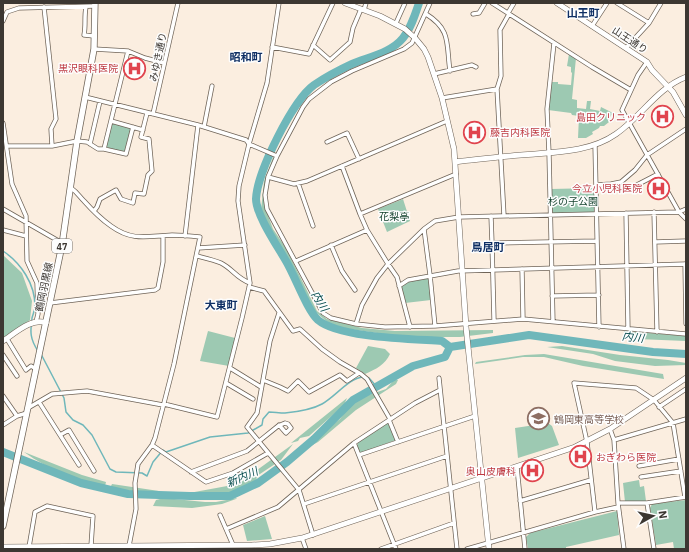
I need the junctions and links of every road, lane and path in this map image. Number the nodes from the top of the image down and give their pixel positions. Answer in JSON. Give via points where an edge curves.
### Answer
{"nodes":[{"id":1,"x":178,"y":3,"type":"edge"},
{"id":2,"x":279,"y":3,"type":"edge"},
{"id":3,"x":333,"y":3,"type":"edge"},
{"id":4,"x":345,"y":3,"type":"edge"},
{"id":5,"x":366,"y":3,"type":"edge"},
{"id":6,"x":405,"y":3,"type":"edge"},
{"id":7,"x":430,"y":3,"type":"edge"},
{"id":8,"x":485,"y":3,"type":"edge"},
{"id":9,"x":492,"y":3,"type":"edge"},
{"id":10,"x":514,"y":3,"type":"edge"},
{"id":11,"x":607,"y":3,"type":"edge"},
{"id":12,"x":617,"y":3,"type":"edge"},
{"id":13,"x":661,"y":3,"type":"edge"},
{"id":14,"x":559,"y":4,"type":"edge"},
{"id":15,"x":20,"y":5,"type":"edge"},
{"id":16,"x":95,"y":5,"type":"edge"},
{"id":17,"x":44,"y":7,"type":"junction"},
{"id":18,"x":86,"y":7,"type":"junction"},
{"id":19,"x":363,"y":9,"type":"junction"},
{"id":20,"x":508,"y":13,"type":"junction"},
{"id":21,"x":426,"y":14,"type":"junction"},
{"id":22,"x":473,"y":14,"type":"dead end"},
{"id":23,"x":3,"y":21,"type":"edge"},
{"id":24,"x":649,"y":23,"type":"junction"},
{"id":25,"x":398,"y":24,"type":"junction"},
{"id":26,"x":592,"y":26,"type":"junction"},
{"id":27,"x":94,"y":36,"type":"junction"},
{"id":28,"x":414,"y":36,"type":"junction"},
{"id":29,"x":554,"y":43,"type":"junction"},
{"id":30,"x":314,"y":45,"type":"junction"},
{"id":31,"x":272,"y":46,"type":"junction"},
{"id":32,"x":626,"y":48,"type":"junction"},
{"id":33,"x":94,"y":49,"type":"junction"},
{"id":34,"x":128,"y":51,"type":"junction"},
{"id":35,"x":647,"y":62,"type":"junction"},
{"id":36,"x":164,"y":63,"type":"junction"},
{"id":37,"x":476,"y":67,"type":"dead end"},
{"id":38,"x":450,"y":71,"type":"junction"},
{"id":39,"x":434,"y":74,"type":"junction"},
{"id":40,"x":686,"y":77,"type":"edge"},
{"id":41,"x":212,"y":86,"type":"dead end"},
{"id":42,"x":668,"y":86,"type":"junction"},
{"id":43,"x":497,"y":88,"type":"junction"},
{"id":44,"x":631,"y":90,"type":"junction"},
{"id":45,"x":85,"y":97,"type":"junction"},
{"id":46,"x":442,"y":98,"type":"junction"},
{"id":47,"x":100,"y":101,"type":"junction"},
{"id":48,"x":115,"y":104,"type":"junction"},
{"id":49,"x":148,"y":113,"type":"junction"},
{"id":50,"x":153,"y":114,"type":"junction"},
{"id":51,"x":686,"y":114,"type":"edge"},
{"id":52,"x":111,"y":121,"type":"junction"},
{"id":53,"x":447,"y":121,"type":"junction"},
{"id":54,"x":3,"y":123,"type":"edge"},
{"id":55,"x":629,"y":123,"type":"junction"},
{"id":56,"x":198,"y":125,"type":"junction"},
{"id":57,"x":133,"y":127,"type":"junction"},
{"id":58,"x":204,"y":127,"type":"junction"},
{"id":59,"x":686,"y":129,"type":"edge"},
{"id":60,"x":143,"y":130,"type":"junction"},
{"id":61,"x":4,"y":134,"type":"edge"},
{"id":62,"x":77,"y":141,"type":"junction"},
{"id":63,"x":326,"y":142,"type":"dead end"},
{"id":64,"x":90,"y":144,"type":"junction"},
{"id":65,"x":249,"y":144,"type":"junction"},
{"id":66,"x":595,"y":145,"type":"junction"},
{"id":67,"x":7,"y":146,"type":"junction"},
{"id":68,"x":52,"y":146,"type":"junction"},
{"id":69,"x":104,"y":149,"type":"junction"},
{"id":70,"x":549,"y":153,"type":"junction"},
{"id":71,"x":647,"y":155,"type":"junction"},
{"id":72,"x":277,"y":156,"type":"junction"},
{"id":73,"x":502,"y":156,"type":"junction"},
{"id":74,"x":359,"y":159,"type":"junction"},
{"id":75,"x":455,"y":162,"type":"junction"},
{"id":76,"x":342,"y":166,"type":"junction"},
{"id":77,"x":456,"y":174,"type":"junction"},
{"id":78,"x":658,"y":174,"type":"junction"},
{"id":79,"x":268,"y":177,"type":"junction"},
{"id":80,"x":298,"y":183,"type":"junction"},
{"id":81,"x":596,"y":185,"type":"junction"},
{"id":82,"x":71,"y":188,"type":"junction"},
{"id":83,"x":632,"y":188,"type":"dead end"},
{"id":84,"x":686,"y":208,"type":"edge"},
{"id":85,"x":3,"y":209,"type":"edge"},
{"id":86,"x":94,"y":210,"type":"junction"},
{"id":87,"x":654,"y":212,"type":"junction"},
{"id":88,"x":679,"y":212,"type":"junction"},
{"id":89,"x":626,"y":213,"type":"junction"},
{"id":90,"x":360,"y":214,"type":"junction"},
{"id":91,"x":597,"y":214,"type":"junction"},
{"id":92,"x":550,"y":215,"type":"junction"},
{"id":93,"x":491,"y":216,"type":"junction"},
{"id":94,"x":504,"y":216,"type":"junction"},
{"id":95,"x":459,"y":217,"type":"junction"},
{"id":96,"x":686,"y":219,"type":"edge"},
{"id":97,"x":25,"y":222,"type":"junction"},
{"id":98,"x":314,"y":226,"type":"dead end"},
{"id":99,"x":424,"y":229,"type":"junction"},
{"id":100,"x":3,"y":230,"type":"edge"},
{"id":101,"x":367,"y":230,"type":"junction"},
{"id":102,"x":26,"y":236,"type":"junction"},
{"id":103,"x":163,"y":236,"type":"junction"},
{"id":104,"x":185,"y":236,"type":"junction"},
{"id":105,"x":597,"y":241,"type":"junction"},
{"id":106,"x":686,"y":241,"type":"edge"},
{"id":107,"x":551,"y":242,"type":"junction"},
{"id":108,"x":655,"y":242,"type":"junction"},
{"id":109,"x":62,"y":243,"type":"junction"},
{"id":110,"x":492,"y":243,"type":"junction"},
{"id":111,"x":245,"y":245,"type":"junction"},
{"id":112,"x":331,"y":245,"type":"junction"},
{"id":113,"x":198,"y":248,"type":"junction"},
{"id":114,"x":197,"y":256,"type":"junction"},
{"id":115,"x":296,"y":261,"type":"junction"},
{"id":116,"x":388,"y":264,"type":"junction"},
{"id":117,"x":686,"y":264,"type":"edge"},
{"id":118,"x":627,"y":266,"type":"junction"},
{"id":119,"x":656,"y":266,"type":"junction"},
{"id":120,"x":598,"y":268,"type":"junction"},
{"id":121,"x":522,"y":269,"type":"junction"},
{"id":122,"x":551,"y":269,"type":"junction"},
{"id":123,"x":462,"y":270,"type":"junction"},
{"id":124,"x":493,"y":270,"type":"junction"},
{"id":125,"x":430,"y":276,"type":"junction"},
{"id":126,"x":249,"y":285,"type":"junction"},
{"id":127,"x":399,"y":286,"type":"junction"},
{"id":128,"x":355,"y":290,"type":"dead end"},
{"id":129,"x":599,"y":295,"type":"junction"},
{"id":130,"x":552,"y":296,"type":"junction"},
{"id":131,"x":50,"y":303,"type":"junction"},
{"id":132,"x":279,"y":313,"type":"junction"},
{"id":133,"x":523,"y":319,"type":"junction"},
{"id":134,"x":494,"y":320,"type":"junction"},
{"id":135,"x":36,"y":322,"type":"junction"},
{"id":136,"x":553,"y":322,"type":"junction"},
{"id":137,"x":46,"y":323,"type":"junction"},
{"id":138,"x":356,"y":324,"type":"junction"},
{"id":139,"x":686,"y":324,"type":"edge"},
{"id":140,"x":466,"y":325,"type":"junction"},
{"id":141,"x":435,"y":326,"type":"junction"},
{"id":142,"x":410,"y":327,"type":"junction"},
{"id":143,"x":599,"y":327,"type":"junction"},
{"id":144,"x":628,"y":329,"type":"junction"},
{"id":145,"x":657,"y":332,"type":"junction"},
{"id":146,"x":686,"y":334,"type":"edge"},
{"id":147,"x":5,"y":340,"type":"edge"},
{"id":148,"x":3,"y":355,"type":"edge"},
{"id":149,"x":230,"y":368,"type":"junction"},
{"id":150,"x":36,"y":369,"type":"junction"},
{"id":151,"x":359,"y":373,"type":"junction"},
{"id":152,"x":17,"y":376,"type":"dead end"},
{"id":153,"x":439,"y":378,"type":"dead end"},
{"id":154,"x":686,"y":378,"type":"edge"},
{"id":155,"x":263,"y":380,"type":"junction"},
{"id":156,"x":226,"y":383,"type":"junction"},
{"id":157,"x":261,"y":387,"type":"junction"},
{"id":158,"x":686,"y":389,"type":"edge"},
{"id":159,"x":440,"y":390,"type":"junction"},
{"id":160,"x":3,"y":396,"type":"edge"},
{"id":161,"x":253,"y":399,"type":"dead end"},
{"id":162,"x":654,"y":400,"type":"junction"},
{"id":163,"x":39,"y":402,"type":"junction"},
{"id":164,"x":164,"y":405,"type":"junction"},
{"id":165,"x":659,"y":407,"type":"junction"},
{"id":166,"x":27,"y":410,"type":"junction"},
{"id":167,"x":17,"y":416,"type":"junction"},
{"id":168,"x":475,"y":416,"type":"junction"},
{"id":169,"x":686,"y":419,"type":"edge"},
{"id":170,"x":390,"y":420,"type":"junction"},
{"id":171,"x":673,"y":423,"type":"junction"},
{"id":172,"x":3,"y":425,"type":"edge"},
{"id":173,"x":279,"y":425,"type":"dead end"},
{"id":174,"x":444,"y":426,"type":"junction"},
{"id":175,"x":610,"y":429,"type":"junction"},
{"id":176,"x":60,"y":435,"type":"junction"},
{"id":177,"x":614,"y":440,"type":"junction"},
{"id":178,"x":259,"y":442,"type":"junction"},
{"id":179,"x":398,"y":442,"type":"junction"},
{"id":180,"x":587,"y":442,"type":"junction"},
{"id":181,"x":354,"y":443,"type":"junction"},
{"id":182,"x":152,"y":445,"type":"junction"},
{"id":183,"x":269,"y":455,"type":"junction"},
{"id":184,"x":359,"y":455,"type":"junction"},
{"id":185,"x":447,"y":456,"type":"junction"},
{"id":186,"x":679,"y":459,"type":"junction"},
{"id":187,"x":79,"y":465,"type":"dead end"},
{"id":188,"x":639,"y":466,"type":"dead end"},
{"id":189,"x":517,"y":467,"type":"junction"},
{"id":190,"x":94,"y":471,"type":"dead end"},
{"id":191,"x":681,"y":471,"type":"junction"},
{"id":192,"x":191,"y":472,"type":"junction"},
{"id":193,"x":481,"y":478,"type":"junction"},
{"id":194,"x":641,"y":478,"type":"dead end"},
{"id":195,"x":591,"y":480,"type":"junction"},
{"id":196,"x":369,"y":482,"type":"junction"},
{"id":197,"x":450,"y":489,"type":"junction"},
{"id":198,"x":299,"y":490,"type":"junction"},
{"id":199,"x":686,"y":497,"type":"edge"},
{"id":200,"x":520,"y":501,"type":"junction"},
{"id":201,"x":647,"y":503,"type":"junction"},
{"id":202,"x":304,"y":504,"type":"junction"},
{"id":203,"x":618,"y":505,"type":"junction"},
{"id":204,"x":381,"y":512,"type":"junction"},
{"id":205,"x":595,"y":512,"type":"junction"},
{"id":206,"x":220,"y":515,"type":"dead end"},
{"id":207,"x":454,"y":523,"type":"junction"},
{"id":208,"x":3,"y":526,"type":"edge"},
{"id":209,"x":226,"y":528,"type":"junction"},
{"id":210,"x":524,"y":533,"type":"junction"},
{"id":211,"x":313,"y":535,"type":"junction"},
{"id":212,"x":302,"y":538,"type":"junction"},
{"id":213,"x":488,"y":542,"type":"junction"},
{"id":214,"x":394,"y":544,"type":"junction"},
{"id":215,"x":91,"y":546,"type":"junction"},
{"id":216,"x":235,"y":546,"type":"edge"},
{"id":217,"x":3,"y":547,"type":"edge"},
{"id":218,"x":29,"y":547,"type":"junction"},
{"id":219,"x":128,"y":547,"type":"edge"},
{"id":220,"x":153,"y":547,"type":"edge"},
{"id":221,"x":65,"y":548,"type":"edge"},
{"id":222,"x":306,"y":549,"type":"edge"},
{"id":223,"x":381,"y":549,"type":"edge"},
{"id":224,"x":396,"y":549,"type":"edge"},
{"id":225,"x":457,"y":549,"type":"edge"},
{"id":226,"x":468,"y":549,"type":"edge"},
{"id":227,"x":488,"y":549,"type":"edge"},
{"id":228,"x":525,"y":549,"type":"edge"},
{"id":229,"x":624,"y":549,"type":"edge"},
{"id":230,"x":654,"y":549,"type":"edge"}],
"edges":[{"from":1,"to":36,"type":"street","name":"みゆき通り"},
{"from":2,"to":31,"type":"street"},
{"from":3,"to":30,"type":"street"},
{"from":4,"to":19,"type":"street"},
{"from":5,"to":19,"type":"street"},
{"from":6,"to":25,"type":"street"},
{"from":7,"to":21,"type":"street"},
{"from":8,"to":22,"type":"street","via":[[479,13]]},
{"from":9,"to":20,"type":"street"},
{"from":10,"to":20,"type":"street"},
{"from":11,"to":26,"type":"street"},
{"from":12,"to":24,"type":"street"},
{"from":13,"to":24,"type":"street"},
{"from":14,"to":26,"type":"street","name":"山王通り"},
{"from":15,"to":17,"type":"street"},
{"from":15,"to":23,"type":"street","via":[[6,12]]},
{"from":16,"to":18,"type":"street"},
{"from":16,"to":27,"type":"main road","name":"鶴岡羽黒線","number":"47"},
{"from":17,"to":18,"type":"street"},
{"from":17,"to":68,"type":"street","via":[[56,119],[51,129]]},
{"from":18,"to":27,"type":"street","via":[[84,35]]},
{"from":19,"to":25,"type":"street"},
{"from":19,"to":30,"type":"street","via":[[353,28],[350,42],[330,60]]},
{"from":20,"to":29,"type":"street"},
{"from":20,"to":43,"type":"street","via":[[500,30],[500,76]]},
{"from":21,"to":28,"type":"street"},
{"from":21,"to":38,"type":"street","via":[[445,32]]},
{"from":24,"to":32,"type":"street"},
{"from":25,"to":28,"type":"street"},
{"from":26,"to":32,"type":"street","name":"山王通り"},
{"from":27,"to":33,"type":"main road","name":"鶴岡羽黒線","number":"47"},
{"from":28,"to":39,"type":"street","via":[[426,53]]},
{"from":28,"to":72,"type":"street","via":[[412,43],[404,49],[352,71],[317,92],[303,107]]},
{"from":29,"to":44,"type":"street"},
{"from":29,"to":70,"type":"street","via":[[547,109]]},
{"from":30,"to":31,"type":"street","via":[[309,54]]},
{"from":31,"to":65,"type":"street","via":[[267,83]]},
{"from":32,"to":35,"type":"street","name":"山王通り"},
{"from":33,"to":34,"type":"street"},
{"from":33,"to":45,"type":"main road","name":"鶴岡羽黒線","number":"47"},
{"from":34,"to":36,"type":"street"},
{"from":34,"to":48,"type":"street"},
{"from":35,"to":42,"type":"street","name":"山王通り"},
{"from":35,"to":44,"type":"street"},
{"from":36,"to":50,"type":"street","name":"みゆき通り"},
{"from":37,"to":38,"type":"street","via":[[472,65]]},
{"from":38,"to":39,"type":"street"},
{"from":39,"to":46,"type":"street"},
{"from":40,"to":42,"type":"street"},
{"from":41,"to":58,"type":"street"},
{"from":42,"to":51,"type":"street","name":"山王通り"},
{"from":42,"to":55,"type":"street"},
{"from":43,"to":46,"type":"street"},
{"from":43,"to":73,"type":"street"},
{"from":44,"to":55,"type":"street","via":[[622,110]]},
{"from":45,"to":47,"type":"street"},
{"from":45,"to":62,"type":"main road","name":"鶴岡羽黒線","number":"47"},
{"from":46,"to":53,"type":"street"},
{"from":47,"to":48,"type":"street"},
{"from":47,"to":64,"type":"street"},
{"from":48,"to":49,"type":"street"},
{"from":48,"to":52,"type":"street"},
{"from":49,"to":50,"type":"street"},
{"from":49,"to":60,"type":"street"},
{"from":50,"to":56,"type":"street"},
{"from":52,"to":57,"type":"street"},
{"from":52,"to":69,"type":"street"},
{"from":53,"to":74,"type":"street"},
{"from":53,"to":75,"type":"street"},
{"from":54,"to":61,"type":"street"},
{"from":55,"to":66,"type":"street","via":[[616,134]]},
{"from":55,"to":71,"type":"street"},
{"from":56,"to":58,"type":"street"},
{"from":56,"to":104,"type":"street"},
{"from":57,"to":60,"type":"street"},
{"from":57,"to":69,"type":"street","via":[[126,154]]},
{"from":58,"to":65,"type":"street","via":[[246,140]]},
{"from":59,"to":71,"type":"street"},
{"from":60,"to":86,"type":"street","via":[[141,137],[150,139],[152,171],[148,175],[144,194],[135,193],[133,203],[121,199],[116,190],[100,199]]},
{"from":61,"to":67,"type":"street"},
{"from":62,"to":64,"type":"street"},
{"from":62,"to":68,"type":"street"},
{"from":62,"to":82,"type":"main road","name":"鶴岡羽黒線","number":"47"},
{"from":63,"to":74,"type":"street","via":[[347,133]]},
{"from":64,"to":69,"type":"street","via":[[98,149]]},
{"from":65,"to":72,"type":"street"},
{"from":65,"to":111,"type":"street","via":[[240,180],[238,201]]},
{"from":66,"to":70,"type":"street","via":[[578,150]]},
{"from":66,"to":81,"type":"street"},
{"from":67,"to":68,"type":"street"},
{"from":67,"to":97,"type":"street","via":[[12,184],[26,216]]},
{"from":70,"to":73,"type":"street"},
{"from":70,"to":92,"type":"street"},
{"from":71,"to":78,"type":"street"},
{"from":71,"to":81,"type":"street","via":[[621,182]]},
{"from":72,"to":79,"type":"street"},
{"from":73,"to":75,"type":"street"},
{"from":73,"to":94,"type":"street"},
{"from":74,"to":76,"type":"street"},
{"from":75,"to":77,"type":"street"},
{"from":76,"to":80,"type":"street"},
{"from":76,"to":90,"type":"street"},
{"from":77,"to":90,"type":"street"},
{"from":77,"to":95,"type":"street"},
{"from":78,"to":83,"type":"street"},
{"from":78,"to":88,"type":"street"},
{"from":79,"to":80,"type":"street"},
{"from":79,"to":115,"type":"street","via":[[265,195],[267,209]]},
{"from":80,"to":98,"type":"street"},
{"from":81,"to":91,"type":"street"},
{"from":82,"to":86,"type":"street"},
{"from":82,"to":109,"type":"main road","name":"鶴岡羽黒線","number":"47"},
{"from":84,"to":88,"type":"street"},
{"from":85,"to":97,"type":"street"},
{"from":86,"to":103,"type":"street","via":[[111,226],[126,235],[144,238]]},
{"from":87,"to":88,"type":"street"},
{"from":87,"to":89,"type":"street"},
{"from":87,"to":108,"type":"street"},
{"from":88,"to":96,"type":"street"},
{"from":89,"to":91,"type":"street"},
{"from":89,"to":118,"type":"street"},
{"from":90,"to":101,"type":"street"},
{"from":91,"to":92,"type":"street"},
{"from":91,"to":105,"type":"street"},
{"from":92,"to":94,"type":"street"},
{"from":92,"to":107,"type":"street"},
{"from":93,"to":94,"type":"street"},
{"from":93,"to":95,"type":"street"},
{"from":93,"to":110,"type":"street"},
{"from":95,"to":99,"type":"street","via":[[435,221]]},
{"from":95,"to":123,"type":"street"},
{"from":97,"to":102,"type":"street"},
{"from":97,"to":109,"type":"street"},
{"from":99,"to":116,"type":"street"},
{"from":99,"to":125,"type":"street"},
{"from":100,"to":102,"type":"street"},
{"from":101,"to":112,"type":"street"},
{"from":101,"to":116,"type":"street"},
{"from":102,"to":135,"type":"street","via":[[27,261],[37,283]]},
{"from":103,"to":104,"type":"street"},
{"from":103,"to":131,"type":"street","via":[[163,262],[158,288],[155,290]]},
{"from":104,"to":113,"type":"street","via":[[200,237]]},
{"from":105,"to":107,"type":"street"},
{"from":105,"to":120,"type":"street"},
{"from":106,"to":108,"type":"street"},
{"from":107,"to":110,"type":"street"},
{"from":107,"to":122,"type":"street"},
{"from":108,"to":119,"type":"street"},
{"from":109,"to":131,"type":"main road","name":"鶴岡羽黒線","number":"47"},
{"from":110,"to":124,"type":"street"},
{"from":111,"to":113,"type":"street"},
{"from":111,"to":126,"type":"street"},
{"from":112,"to":115,"type":"street"},
{"from":112,"to":128,"type":"street","via":[[342,272]]},
{"from":113,"to":114,"type":"street"},
{"from":114,"to":126,"type":"street","via":[[222,263]]},
{"from":114,"to":164,"type":"street"},
{"from":115,"to":138,"type":"street","via":[[323,313],[331,318]]},
{"from":116,"to":127,"type":"street"},
{"from":116,"to":138,"type":"street","via":[[362,305]]},
{"from":117,"to":119,"type":"street"},
{"from":117,"to":139,"type":"street"},
{"from":118,"to":119,"type":"street"},
{"from":118,"to":120,"type":"street"},
{"from":118,"to":144,"type":"street"},
{"from":119,"to":145,"type":"street"},
{"from":120,"to":122,"type":"street"},
{"from":120,"to":129,"type":"street"},
{"from":121,"to":122,"type":"street"},
{"from":121,"to":124,"type":"street"},
{"from":121,"to":133,"type":"street"},
{"from":122,"to":130,"type":"street"},
{"from":123,"to":124,"type":"street"},
{"from":123,"to":125,"type":"street"},
{"from":123,"to":140,"type":"street"},
{"from":124,"to":134,"type":"street"},
{"from":125,"to":127,"type":"street","via":[[408,280]]},
{"from":125,"to":141,"type":"street"},
{"from":126,"to":132,"type":"street","via":[[264,291]]},
{"from":126,"to":149,"type":"street"},
{"from":127,"to":142,"type":"street"},
{"from":129,"to":130,"type":"street"},
{"from":129,"to":143,"type":"street"},
{"from":130,"to":136,"type":"street"},
{"from":131,"to":137,"type":"main road","name":"鶴岡羽黒線","number":"47"},
{"from":132,"to":151,"type":"street","via":[[292,331],[300,329],[322,349]]},
{"from":132,"to":155,"type":"street","via":[[270,341]]},
{"from":133,"to":134,"type":"street"},
{"from":133,"to":136,"type":"street"},
{"from":134,"to":140,"type":"street"},
{"from":135,"to":137,"type":"street"},
{"from":135,"to":147,"type":"street"},
{"from":136,"to":143,"type":"street"},
{"from":137,"to":150,"type":"main road","name":"鶴岡羽黒線","number":"47"},
{"from":138,"to":142,"type":"street"},
{"from":140,"to":141,"type":"street"},
{"from":140,"to":168,"type":"street"},
{"from":141,"to":142,"type":"street"},
{"from":143,"to":144,"type":"street"},
{"from":144,"to":145,"type":"street"},
{"from":145,"to":146,"type":"street"},
{"from":147,"to":150,"type":"street","via":[[26,370],[31,366]]},
{"from":148,"to":152,"type":"street"},
{"from":149,"to":156,"type":"street"},
{"from":149,"to":157,"type":"street"},
{"from":150,"to":166,"type":"main road","name":"鶴岡羽黒線","number":"47"},
{"from":151,"to":155,"type":"street","via":[[347,381],[340,375],[309,392],[298,381],[288,392]]},
{"from":151,"to":170,"type":"street","via":[[367,379]]},
{"from":153,"to":159,"type":"street"},
{"from":154,"to":162,"type":"street"},
{"from":155,"to":157,"type":"street"},
{"from":156,"to":161,"type":"street"},
{"from":156,"to":164,"type":"street","via":[[216,417]]},
{"from":157,"to":178,"type":"street","via":[[257,413],[247,427]]},
{"from":158,"to":165,"type":"street"},
{"from":159,"to":170,"type":"street"},
{"from":159,"to":174,"type":"street"},
{"from":160,"to":167,"type":"street"},
{"from":162,"to":165,"type":"street"},
{"from":162,"to":175,"type":"street"},
{"from":162,"to":180,"type":"street","via":[[636,388],[574,383]]},
{"from":163,"to":164,"type":"street","via":[[52,394],[87,391]]},
{"from":163,"to":166,"type":"street"},
{"from":163,"to":176,"type":"street"},
{"from":164,"to":182,"type":"street"},
{"from":165,"to":171,"type":"street"},
{"from":166,"to":167,"type":"street"},
{"from":166,"to":208,"type":"main road","name":"鶴岡羽黒線","number":"47"},
{"from":167,"to":172,"type":"street"},
{"from":168,"to":174,"type":"street"},
{"from":168,"to":193,"type":"street"},
{"from":169,"to":171,"type":"street"},
{"from":170,"to":179,"type":"street"},
{"from":170,"to":181,"type":"street"},
{"from":171,"to":177,"type":"street"},
{"from":171,"to":186,"type":"street"},
{"from":173,"to":178,"type":"street"},
{"from":174,"to":179,"type":"street"},
{"from":174,"to":185,"type":"street"},
{"from":175,"to":177,"type":"street"},
{"from":175,"to":180,"type":"street"},
{"from":176,"to":187,"type":"street"},
{"from":176,"to":190,"type":"street","via":[[69,430]]},
{"from":177,"to":203,"type":"street"},
{"from":178,"to":183,"type":"street"},
{"from":178,"to":192,"type":"street","via":[[246,451]]},
{"from":179,"to":184,"type":"street"},
{"from":180,"to":189,"type":"street"},
{"from":180,"to":195,"type":"street"},
{"from":181,"to":184,"type":"street"},
{"from":181,"to":198,"type":"street"},
{"from":182,"to":192,"type":"street"},
{"from":182,"to":219,"type":"street","via":[[138,464],[135,483],[136,509]]},
{"from":183,"to":192,"type":"street","via":[[233,473],[206,482]]},
{"from":183,"to":198,"type":"street"},
{"from":184,"to":196,"type":"street"},
{"from":185,"to":196,"type":"street"},
{"from":185,"to":197,"type":"street"},
{"from":186,"to":188,"type":"street"},
{"from":186,"to":191,"type":"street"},
{"from":189,"to":193,"type":"street"},
{"from":189,"to":200,"type":"street"},
{"from":191,"to":194,"type":"street"},
{"from":191,"to":199,"type":"street"},
{"from":193,"to":197,"type":"street"},
{"from":193,"to":213,"type":"street"},
{"from":195,"to":200,"type":"street"},
{"from":195,"to":205,"type":"street"},
{"from":196,"to":202,"type":"street"},
{"from":196,"to":204,"type":"street"},
{"from":197,"to":204,"type":"street"},
{"from":197,"to":207,"type":"street"},
{"from":198,"to":202,"type":"street"},
{"from":198,"to":209,"type":"street","via":[[278,507]]},
{"from":199,"to":201,"type":"street"},
{"from":200,"to":210,"type":"street"},
{"from":201,"to":203,"type":"street"},
{"from":201,"to":230,"type":"street"},
{"from":202,"to":211,"type":"street"},
{"from":203,"to":205,"type":"street"},
{"from":203,"to":229,"type":"street"},
{"from":204,"to":211,"type":"street"},
{"from":204,"to":214,"type":"street"},
{"from":205,"to":210,"type":"street"},
{"from":206,"to":209,"type":"street"},
{"from":207,"to":214,"type":"street"},
{"from":207,"to":225,"type":"street"},
{"from":209,"to":216,"type":"street"},
{"from":210,"to":213,"type":"street"},
{"from":210,"to":228,"type":"street"},
{"from":211,"to":212,"type":"street"},
{"from":212,"to":216,"type":"street","via":[[270,544]]},
{"from":212,"to":222,"type":"street"},
{"from":213,"to":226,"type":"street"},
{"from":213,"to":227,"type":"street"},
{"from":214,"to":223,"type":"street"},
{"from":214,"to":224,"type":"street"},
{"from":215,"to":218,"type":"street","via":[[93,516],[48,506],[35,512]]},
{"from":215,"to":219,"type":"street"},
{"from":215,"to":221,"type":"street"},
{"from":216,"to":220,"type":"street"},
{"from":217,"to":218,"type":"street"},
{"from":218,"to":221,"type":"street"},
{"from":219,"to":220,"type":"street"}]}
